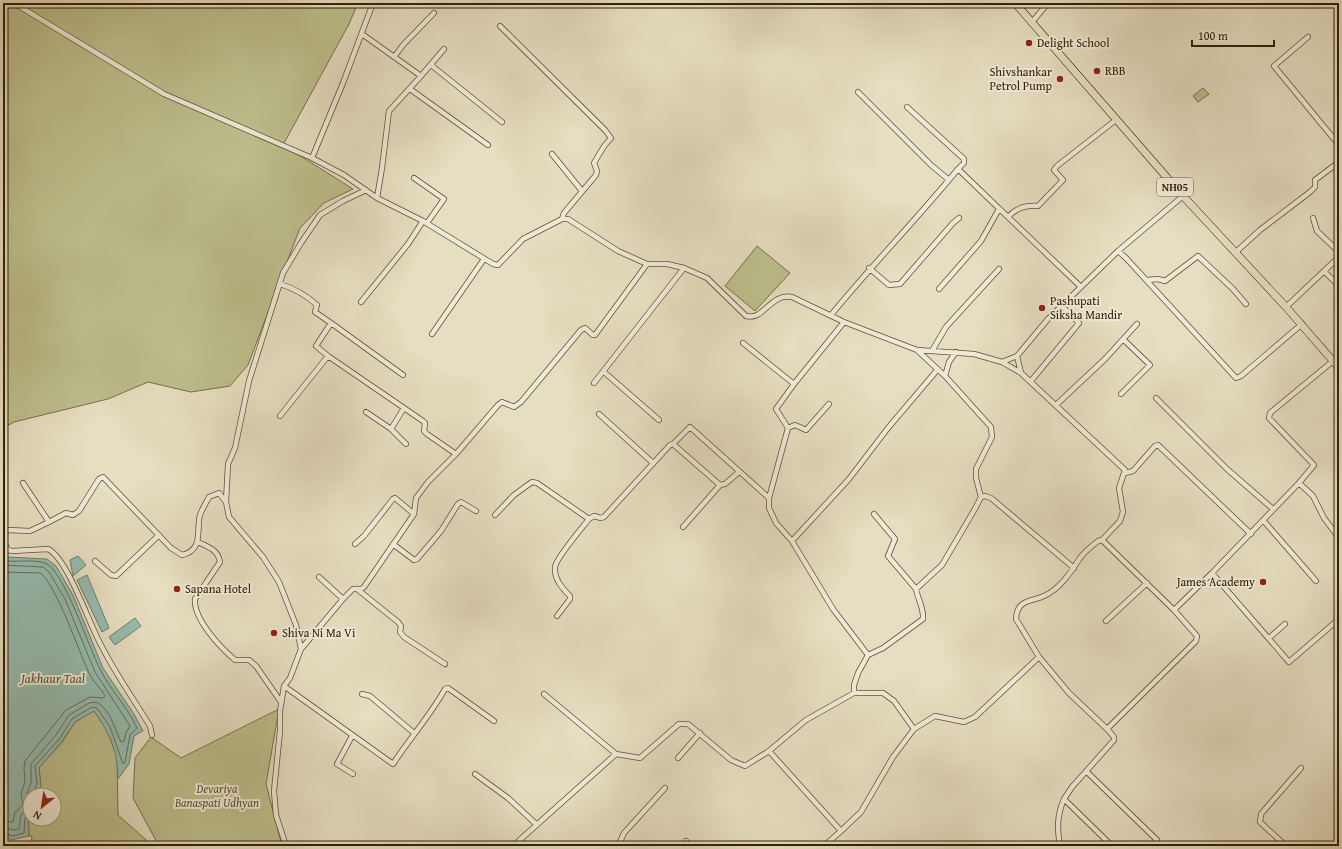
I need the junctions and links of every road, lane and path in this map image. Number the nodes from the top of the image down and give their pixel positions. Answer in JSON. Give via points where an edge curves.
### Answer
{"nodes":[{"id":1,"x":14,"y":3,"type":"edge"},
{"id":2,"x":373,"y":3,"type":"edge"},
{"id":3,"x":1015,"y":3,"type":"edge"},
{"id":4,"x":1048,"y":3,"type":"edge"},
{"id":5,"x":434,"y":13,"type":"dead end"},
{"id":6,"x":1032,"y":22,"type":"junction"},
{"id":7,"x":500,"y":26,"type":"dead end"},
{"id":8,"x":362,"y":34,"type":"junction"},
{"id":9,"x":1308,"y":38,"type":"dead end"},
{"id":10,"x":444,"y":49,"type":"dead end"},
{"id":11,"x":394,"y":57,"type":"junction"},
{"id":12,"x":431,"y":65,"type":"junction"},
{"id":13,"x":421,"y":76,"type":"junction"},
{"id":14,"x":410,"y":89,"type":"junction"},
{"id":15,"x":858,"y":92,"type":"dead end"},
{"id":16,"x":907,"y":107,"type":"dead end"},
{"id":17,"x":1117,"y":120,"type":"junction"},
{"id":18,"x":502,"y":122,"type":"dead end"},
{"id":19,"x":488,"y":145,"type":"dead end"},
{"id":20,"x":1339,"y":145,"type":"edge"},
{"id":21,"x":552,"y":154,"type":"dead end"},
{"id":22,"x":312,"y":158,"type":"junction"},
{"id":23,"x":1339,"y":162,"type":"edge"},
{"id":24,"x":958,"y":169,"type":"junction"},
{"id":25,"x":414,"y":178,"type":"dead end"},
{"id":26,"x":949,"y":180,"type":"junction"},
{"id":27,"x":366,"y":190,"type":"junction"},
{"id":28,"x":582,"y":191,"type":"junction"},
{"id":29,"x":1183,"y":196,"type":"junction"},
{"id":30,"x":377,"y":198,"type":"junction"},
{"id":31,"x":999,"y":209,"type":"junction"},
{"id":32,"x":1008,"y":217,"type":"junction"},
{"id":33,"x":959,"y":218,"type":"dead end"},
{"id":34,"x":1314,"y":218,"type":"dead end"},
{"id":35,"x":562,"y":219,"type":"junction"},
{"id":36,"x":425,"y":222,"type":"junction"},
{"id":37,"x":1118,"y":251,"type":"junction"},
{"id":38,"x":1236,"y":252,"type":"junction"},
{"id":39,"x":1339,"y":252,"type":"edge"},
{"id":40,"x":1339,"y":257,"type":"edge"},
{"id":41,"x":484,"y":259,"type":"junction"},
{"id":42,"x":647,"y":264,"type":"junction"},
{"id":43,"x":684,"y":268,"type":"junction"},
{"id":44,"x":870,"y":268,"type":"junction"},
{"id":45,"x":999,"y":269,"type":"dead end"},
{"id":46,"x":1324,"y":272,"type":"junction"},
{"id":47,"x":1147,"y":280,"type":"junction"},
{"id":48,"x":280,"y":284,"type":"junction"},
{"id":49,"x":1339,"y":286,"type":"edge"},
{"id":50,"x":1081,"y":287,"type":"junction"},
{"id":51,"x":939,"y":289,"type":"dead end"},
{"id":52,"x":361,"y":302,"type":"dead end"},
{"id":53,"x":1246,"y":304,"type":"dead end"},
{"id":54,"x":1062,"y":306,"type":"junction"},
{"id":55,"x":1286,"y":306,"type":"junction"},
{"id":56,"x":831,"y":315,"type":"junction"},
{"id":57,"x":844,"y":322,"type":"junction"},
{"id":58,"x":330,"y":323,"type":"junction"},
{"id":59,"x":1138,"y":324,"type":"dead end"},
{"id":60,"x":1302,"y":324,"type":"junction"},
{"id":61,"x":432,"y":334,"type":"dead end"},
{"id":62,"x":1124,"y":340,"type":"junction"},
{"id":63,"x":743,"y":343,"type":"dead end"},
{"id":64,"x":917,"y":350,"type":"junction"},
{"id":65,"x":932,"y":351,"type":"junction"},
{"id":66,"x":956,"y":352,"type":"junction"},
{"id":67,"x":328,"y":356,"type":"junction"},
{"id":68,"x":1017,"y":356,"type":"junction"},
{"id":69,"x":1333,"y":361,"type":"junction"},
{"id":70,"x":1002,"y":362,"type":"junction"},
{"id":71,"x":1339,"y":368,"type":"edge"},
{"id":72,"x":938,"y":369,"type":"junction"},
{"id":73,"x":604,"y":372,"type":"junction"},
{"id":74,"x":1021,"y":373,"type":"junction"},
{"id":75,"x":403,"y":375,"type":"dead end"},
{"id":76,"x":945,"y":376,"type":"junction"},
{"id":77,"x":1031,"y":381,"type":"junction"},
{"id":78,"x":594,"y":383,"type":"dead end"},
{"id":79,"x":794,"y":384,"type":"junction"},
{"id":80,"x":1121,"y":394,"type":"dead end"},
{"id":81,"x":1156,"y":398,"type":"dead end"},
{"id":82,"x":829,"y":404,"type":"dead end"},
{"id":83,"x":1056,"y":405,"type":"junction"},
{"id":84,"x":404,"y":408,"type":"junction"},
{"id":85,"x":366,"y":412,"type":"dead end"},
{"id":86,"x":599,"y":414,"type":"dead end"},
{"id":87,"x":280,"y":416,"type":"dead end"},
{"id":88,"x":659,"y":420,"type":"dead end"},
{"id":89,"x":788,"y":428,"type":"junction"},
{"id":90,"x":391,"y":429,"type":"junction"},
{"id":91,"x":406,"y":444,"type":"dead end"},
{"id":92,"x":674,"y":444,"type":"junction"},
{"id":93,"x":456,"y":454,"type":"junction"},
{"id":94,"x":653,"y":463,"type":"junction"},
{"id":95,"x":739,"y":472,"type":"junction"},
{"id":96,"x":1125,"y":473,"type":"junction"},
{"id":97,"x":23,"y":483,"type":"dead end"},
{"id":98,"x":1299,"y":483,"type":"junction"},
{"id":99,"x":720,"y":485,"type":"junction"},
{"id":100,"x":981,"y":497,"type":"junction"},
{"id":101,"x":769,"y":498,"type":"junction"},
{"id":102,"x":226,"y":502,"type":"junction"},
{"id":103,"x":1273,"y":509,"type":"junction"},
{"id":104,"x":476,"y":511,"type":"dead end"},
{"id":105,"x":414,"y":514,"type":"junction"},
{"id":106,"x":495,"y":514,"type":"dead end"},
{"id":107,"x":874,"y":514,"type":"dead end"},
{"id":108,"x":589,"y":519,"type":"junction"},
{"id":109,"x":1263,"y":520,"type":"junction"},
{"id":110,"x":49,"y":522,"type":"junction"},
{"id":111,"x":683,"y":527,"type":"dead end"},
{"id":112,"x":3,"y":533,"type":"edge"},
{"id":113,"x":1251,"y":534,"type":"junction"},
{"id":114,"x":159,"y":535,"type":"junction"},
{"id":115,"x":1339,"y":538,"type":"edge"},
{"id":116,"x":3,"y":540,"type":"edge"},
{"id":117,"x":1102,"y":540,"type":"junction"},
{"id":118,"x":198,"y":542,"type":"junction"},
{"id":119,"x":792,"y":542,"type":"junction"},
{"id":120,"x":355,"y":544,"type":"dead end"},
{"id":121,"x":393,"y":544,"type":"junction"},
{"id":122,"x":95,"y":561,"type":"dead end"},
{"id":123,"x":1074,"y":568,"type":"junction"},
{"id":124,"x":1212,"y":573,"type":"junction"},
{"id":125,"x":319,"y":577,"type":"dead end"},
{"id":126,"x":1316,"y":581,"type":"dead end"},
{"id":127,"x":1147,"y":583,"type":"junction"},
{"id":128,"x":357,"y":589,"type":"junction"},
{"id":129,"x":916,"y":589,"type":"junction"},
{"id":130,"x":343,"y":599,"type":"junction"},
{"id":131,"x":1174,"y":610,"type":"junction"},
{"id":132,"x":557,"y":616,"type":"dead end"},
{"id":133,"x":1339,"y":619,"type":"edge"},
{"id":134,"x":1106,"y":621,"type":"dead end"},
{"id":135,"x":1285,"y":624,"type":"dead end"},
{"id":136,"x":1270,"y":638,"type":"junction"},
{"id":137,"x":301,"y":648,"type":"junction"},
{"id":138,"x":868,"y":655,"type":"junction"},
{"id":139,"x":1039,"y":657,"type":"junction"},
{"id":140,"x":445,"y":664,"type":"dead end"},
{"id":141,"x":284,"y":686,"type":"junction"},
{"id":142,"x":854,"y":693,"type":"junction"},
{"id":143,"x":362,"y":694,"type":"dead end"},
{"id":144,"x":544,"y":694,"type":"dead end"},
{"id":145,"x":281,"y":702,"type":"junction"},
{"id":146,"x":494,"y":721,"type":"dead end"},
{"id":147,"x":914,"y":729,"type":"junction"},
{"id":148,"x":1107,"y":729,"type":"junction"},
{"id":149,"x":414,"y":733,"type":"junction"},
{"id":150,"x":700,"y":733,"type":"junction"},
{"id":151,"x":152,"y":735,"type":"dead end"},
{"id":152,"x":352,"y":736,"type":"junction"},
{"id":153,"x":769,"y":751,"type":"junction"},
{"id":154,"x":616,"y":754,"type":"junction"},
{"id":155,"x":678,"y":758,"type":"dead end"},
{"id":156,"x":1301,"y":768,"type":"dead end"},
{"id":157,"x":1087,"y":772,"type":"junction"},
{"id":158,"x":353,"y":774,"type":"dead end"},
{"id":159,"x":475,"y":774,"type":"dead end"},
{"id":160,"x":665,"y":788,"type":"dead end"},
{"id":161,"x":1064,"y":799,"type":"junction"},
{"id":162,"x":537,"y":825,"type":"junction"},
{"id":163,"x":841,"y":831,"type":"junction"},
{"id":164,"x":686,"y":841,"type":"dead end"},
{"id":165,"x":517,"y":845,"type":"edge"},
{"id":166,"x":286,"y":846,"type":"edge"},
{"id":167,"x":618,"y":846,"type":"edge"},
{"id":168,"x":682,"y":846,"type":"edge"},
{"id":169,"x":824,"y":846,"type":"edge"},
{"id":170,"x":1060,"y":846,"type":"edge"},
{"id":171,"x":1112,"y":846,"type":"edge"},
{"id":172,"x":1155,"y":846,"type":"edge"},
{"id":173,"x":1286,"y":846,"type":"edge"}],
"edges":[{"from":1,"to":22,"type":"street","via":[[164,94]]},
{"from":2,"to":8,"type":"street"},
{"from":3,"to":6,"type":"main road","number":"NH05"},
{"from":4,"to":6,"type":"street"},
{"from":5,"to":11,"type":"street"},
{"from":6,"to":17,"type":"main road","number":"NH05"},
{"from":7,"to":28,"type":"street","via":[[611,138],[600,150],[594,163],[596,175]]},
{"from":8,"to":11,"type":"street"},
{"from":8,"to":22,"type":"street"},
{"from":9,"to":20,"type":"street","via":[[1274,66]]},
{"from":10,"to":12,"type":"street"},
{"from":11,"to":13,"type":"street"},
{"from":12,"to":13,"type":"street"},
{"from":12,"to":18,"type":"street"},
{"from":13,"to":14,"type":"street"},
{"from":14,"to":19,"type":"street"},
{"from":14,"to":30,"type":"street","via":[[389,111]]},
{"from":15,"to":26,"type":"street"},
{"from":16,"to":24,"type":"street","via":[[964,159],[964,163]]},
{"from":17,"to":29,"type":"main road","number":"NH05"},
{"from":17,"to":32,"type":"street","via":[[1057,166],[1054,170],[1063,180],[1038,206],[1026,206],[1015,210]]},
{"from":21,"to":28,"type":"street"},
{"from":22,"to":27,"type":"street"},
{"from":23,"to":38,"type":"street","via":[[1315,180],[1315,186],[1310,192]]},
{"from":24,"to":26,"type":"street"},
{"from":24,"to":31,"type":"street"},
{"from":25,"to":36,"type":"street","via":[[444,199]]},
{"from":26,"to":44,"type":"street"},
{"from":27,"to":30,"type":"street"},
{"from":27,"to":48,"type":"street","via":[[320,215],[283,273]]},
{"from":28,"to":35,"type":"street","via":[[564,212]]},
{"from":29,"to":37,"type":"street"},
{"from":29,"to":38,"type":"main road","number":"NH05"},
{"from":30,"to":36,"type":"street"},
{"from":31,"to":32,"type":"street"},
{"from":31,"to":51,"type":"street","via":[[981,241]]},
{"from":32,"to":50,"type":"street"},
{"from":33,"to":44,"type":"street","via":[[900,284],[889,285]]},
{"from":34,"to":39,"type":"street","via":[[1317,232]]},
{"from":35,"to":41,"type":"street","via":[[523,239],[498,265]]},
{"from":35,"to":42,"type":"street","via":[[568,219],[618,251]]},
{"from":36,"to":41,"type":"street"},
{"from":36,"to":52,"type":"street"},
{"from":37,"to":47,"type":"street"},
{"from":37,"to":50,"type":"street"},
{"from":38,"to":55,"type":"main road","number":"NH05"},
{"from":40,"to":46,"type":"street"},
{"from":41,"to":61,"type":"street"},
{"from":42,"to":43,"type":"street","via":[[666,264]]},
{"from":42,"to":93,"type":"street","via":[[595,335],[585,328],[581,330],[521,402],[514,407],[502,402],[498,405]]},
{"from":43,"to":56,"type":"street","via":[[707,278],[746,316],[756,316],[779,297],[785,296]]},
{"from":43,"to":73,"type":"street"},
{"from":44,"to":56,"type":"street"},
{"from":45,"to":65,"type":"street","via":[[946,327]]},
{"from":46,"to":49,"type":"street"},
{"from":46,"to":55,"type":"street"},
{"from":47,"to":53,"type":"street","via":[[1165,281],[1198,256]]},
{"from":47,"to":60,"type":"street","via":[[1236,378]]},
{"from":48,"to":58,"type":"street","via":[[313,301],[317,305],[315,312]]},
{"from":48,"to":102,"type":"street","via":[[249,382],[235,448],[228,464]]},
{"from":50,"to":54,"type":"street"},
{"from":54,"to":68,"type":"street"},
{"from":54,"to":77,"type":"street","via":[[1079,323]]},
{"from":55,"to":60,"type":"main road","number":"NH05"},
{"from":56,"to":57,"type":"street"},
{"from":57,"to":64,"type":"street"},
{"from":57,"to":79,"type":"street"},
{"from":58,"to":67,"type":"street","via":[[316,346]]},
{"from":58,"to":75,"type":"street"},
{"from":59,"to":62,"type":"street"},
{"from":60,"to":69,"type":"main road","number":"NH05"},
{"from":62,"to":80,"type":"street","via":[[1150,365]]},
{"from":62,"to":83,"type":"street"},
{"from":63,"to":79,"type":"street"},
{"from":64,"to":65,"type":"street"},
{"from":64,"to":72,"type":"street"},
{"from":65,"to":66,"type":"street"},
{"from":66,"to":70,"type":"street"},
{"from":66,"to":76,"type":"street","via":[[949,362]]},
{"from":67,"to":84,"type":"street"},
{"from":67,"to":87,"type":"street"},
{"from":68,"to":70,"type":"street"},
{"from":68,"to":74,"type":"street"},
{"from":69,"to":71,"type":"main road","number":"NH05"},
{"from":69,"to":98,"type":"street","via":[[1270,413],[1269,418],[1314,465]]},
{"from":70,"to":74,"type":"street"},
{"from":72,"to":76,"type":"street"},
{"from":72,"to":119,"type":"street","via":[[849,479]]},
{"from":73,"to":78,"type":"street"},
{"from":73,"to":88,"type":"street"},
{"from":74,"to":77,"type":"street"},
{"from":76,"to":100,"type":"street","via":[[991,427],[992,437],[976,469]]},
{"from":77,"to":83,"type":"street"},
{"from":79,"to":89,"type":"street","via":[[776,409]]},
{"from":81,"to":103,"type":"street","via":[[1227,469]]},
{"from":82,"to":89,"type":"street","via":[[806,430],[795,425]]},
{"from":83,"to":96,"type":"street","via":[[1117,462]]},
{"from":84,"to":90,"type":"street"},
{"from":84,"to":93,"type":"street","via":[[424,421],[424,431],[427,434]]},
{"from":85,"to":90,"type":"street"},
{"from":86,"to":94,"type":"street"},
{"from":89,"to":101,"type":"street"},
{"from":90,"to":91,"type":"street"},
{"from":92,"to":94,"type":"street"},
{"from":92,"to":95,"type":"street","via":[[690,427]]},
{"from":92,"to":99,"type":"street"},
{"from":93,"to":105,"type":"street","via":[[416,498]]},
{"from":94,"to":108,"type":"street","via":[[604,517],[594,516]]},
{"from":95,"to":99,"type":"street"},
{"from":95,"to":101,"type":"street"},
{"from":96,"to":113,"type":"street","via":[[1134,471],[1158,445]]},
{"from":96,"to":117,"type":"street","via":[[1119,488],[1123,512],[1120,521]]},
{"from":97,"to":110,"type":"street"},
{"from":98,"to":103,"type":"street"},
{"from":98,"to":115,"type":"street","via":[[1313,496],[1324,518]]},
{"from":99,"to":111,"type":"street"},
{"from":100,"to":123,"type":"street","via":[[991,498]]},
{"from":100,"to":129,"type":"street","via":[[942,565]]},
{"from":101,"to":119,"type":"street","via":[[769,508],[776,523]]},
{"from":102,"to":118,"type":"street","via":[[219,493],[209,497],[200,516]]},
{"from":102,"to":137,"type":"street","via":[[229,517],[263,557],[279,582],[296,625]]},
{"from":103,"to":109,"type":"street"},
{"from":104,"to":121,"type":"street","via":[[461,502],[458,504],[442,531],[417,559],[408,557]]},
{"from":105,"to":120,"type":"street","via":[[393,499]]},
{"from":105,"to":121,"type":"street"},
{"from":106,"to":108,"type":"street","via":[[532,482],[538,483]]},
{"from":107,"to":129,"type":"street","via":[[895,540],[888,556]]},
{"from":108,"to":132,"type":"street","via":[[555,565],[560,585],[570,596]]},
{"from":109,"to":113,"type":"street"},
{"from":109,"to":126,"type":"street"},
{"from":110,"to":112,"type":"street","via":[[30,531],[8,530]]},
{"from":110,"to":114,"type":"street","via":[[66,513],[72,516],[104,477]]},
{"from":113,"to":124,"type":"street"},
{"from":114,"to":118,"type":"street","via":[[182,555],[189,553]]},
{"from":114,"to":122,"type":"street","via":[[116,576],[111,575]]},
{"from":116,"to":151,"type":"street","via":[[8,550],[48,550],[58,558],[101,645],[150,726]]},
{"from":117,"to":123,"type":"street","via":[[1098,540],[1087,551]]},
{"from":117,"to":127,"type":"street"},
{"from":118,"to":145,"type":"street","via":[[214,550],[220,562],[195,598],[194,604],[199,617],[235,660],[249,660],[256,666]]},
{"from":119,"to":138,"type":"street","via":[[834,609]]},
{"from":121,"to":128,"type":"street","via":[[364,587]]},
{"from":123,"to":139,"type":"street","via":[[1059,586],[1044,596],[1029,600],[1016,613],[1016,619]]},
{"from":124,"to":131,"type":"street"},
{"from":124,"to":136,"type":"street"},
{"from":125,"to":130,"type":"street"},
{"from":127,"to":131,"type":"street"},
{"from":127,"to":134,"type":"street"},
{"from":128,"to":130,"type":"street","via":[[352,590]]},
{"from":128,"to":140,"type":"street","via":[[398,622],[404,637]]},
{"from":129,"to":138,"type":"street","via":[[918,601],[924,611],[923,619],[883,648]]},
{"from":130,"to":137,"type":"street"},
{"from":131,"to":148,"type":"street","via":[[1198,636],[1196,641]]},
{"from":133,"to":136,"type":"street","via":[[1289,662]]},
{"from":135,"to":136,"type":"street"},
{"from":137,"to":141,"type":"street","via":[[290,678]]},
{"from":138,"to":142,"type":"street","via":[[858,673]]},
{"from":139,"to":147,"type":"street","via":[[975,717],[964,722],[935,716]]},
{"from":139,"to":148,"type":"street","via":[[1069,693]]},
{"from":141,"to":145,"type":"street"},
{"from":141,"to":152,"type":"street","via":[[327,715]]},
{"from":142,"to":147,"type":"street","via":[[883,693],[894,701]]},
{"from":142,"to":153,"type":"street","via":[[806,720]]},
{"from":143,"to":149,"type":"street","via":[[370,696]]},
{"from":144,"to":154,"type":"street"},
{"from":145,"to":166,"type":"street","via":[[274,791],[276,815]]},
{"from":146,"to":149,"type":"street","via":[[448,688],[434,710]]},
{"from":147,"to":163,"type":"street","via":[[893,757],[861,812]]},
{"from":148,"to":157,"type":"street","via":[[1114,740]]},
{"from":149,"to":152,"type":"street","via":[[393,764]]},
{"from":150,"to":153,"type":"street","via":[[731,760],[745,766]]},
{"from":150,"to":154,"type":"street","via":[[688,724],[680,724],[640,758]]},
{"from":150,"to":155,"type":"street"},
{"from":152,"to":158,"type":"street","via":[[337,764]]},
{"from":153,"to":163,"type":"street"},
{"from":154,"to":162,"type":"street"},
{"from":156,"to":173,"type":"street","via":[[1261,814],[1260,822]]},
{"from":157,"to":161,"type":"street"},
{"from":157,"to":172,"type":"street","via":[[1157,840]]},
{"from":159,"to":162,"type":"street","via":[[508,798]]},
{"from":160,"to":167,"type":"street","via":[[624,833]]},
{"from":161,"to":170,"type":"street","via":[[1059,811],[1057,829]]},
{"from":161,"to":171,"type":"street"},
{"from":162,"to":165,"type":"street"},
{"from":163,"to":169,"type":"street"},
{"from":164,"to":168,"type":"street"}]}
